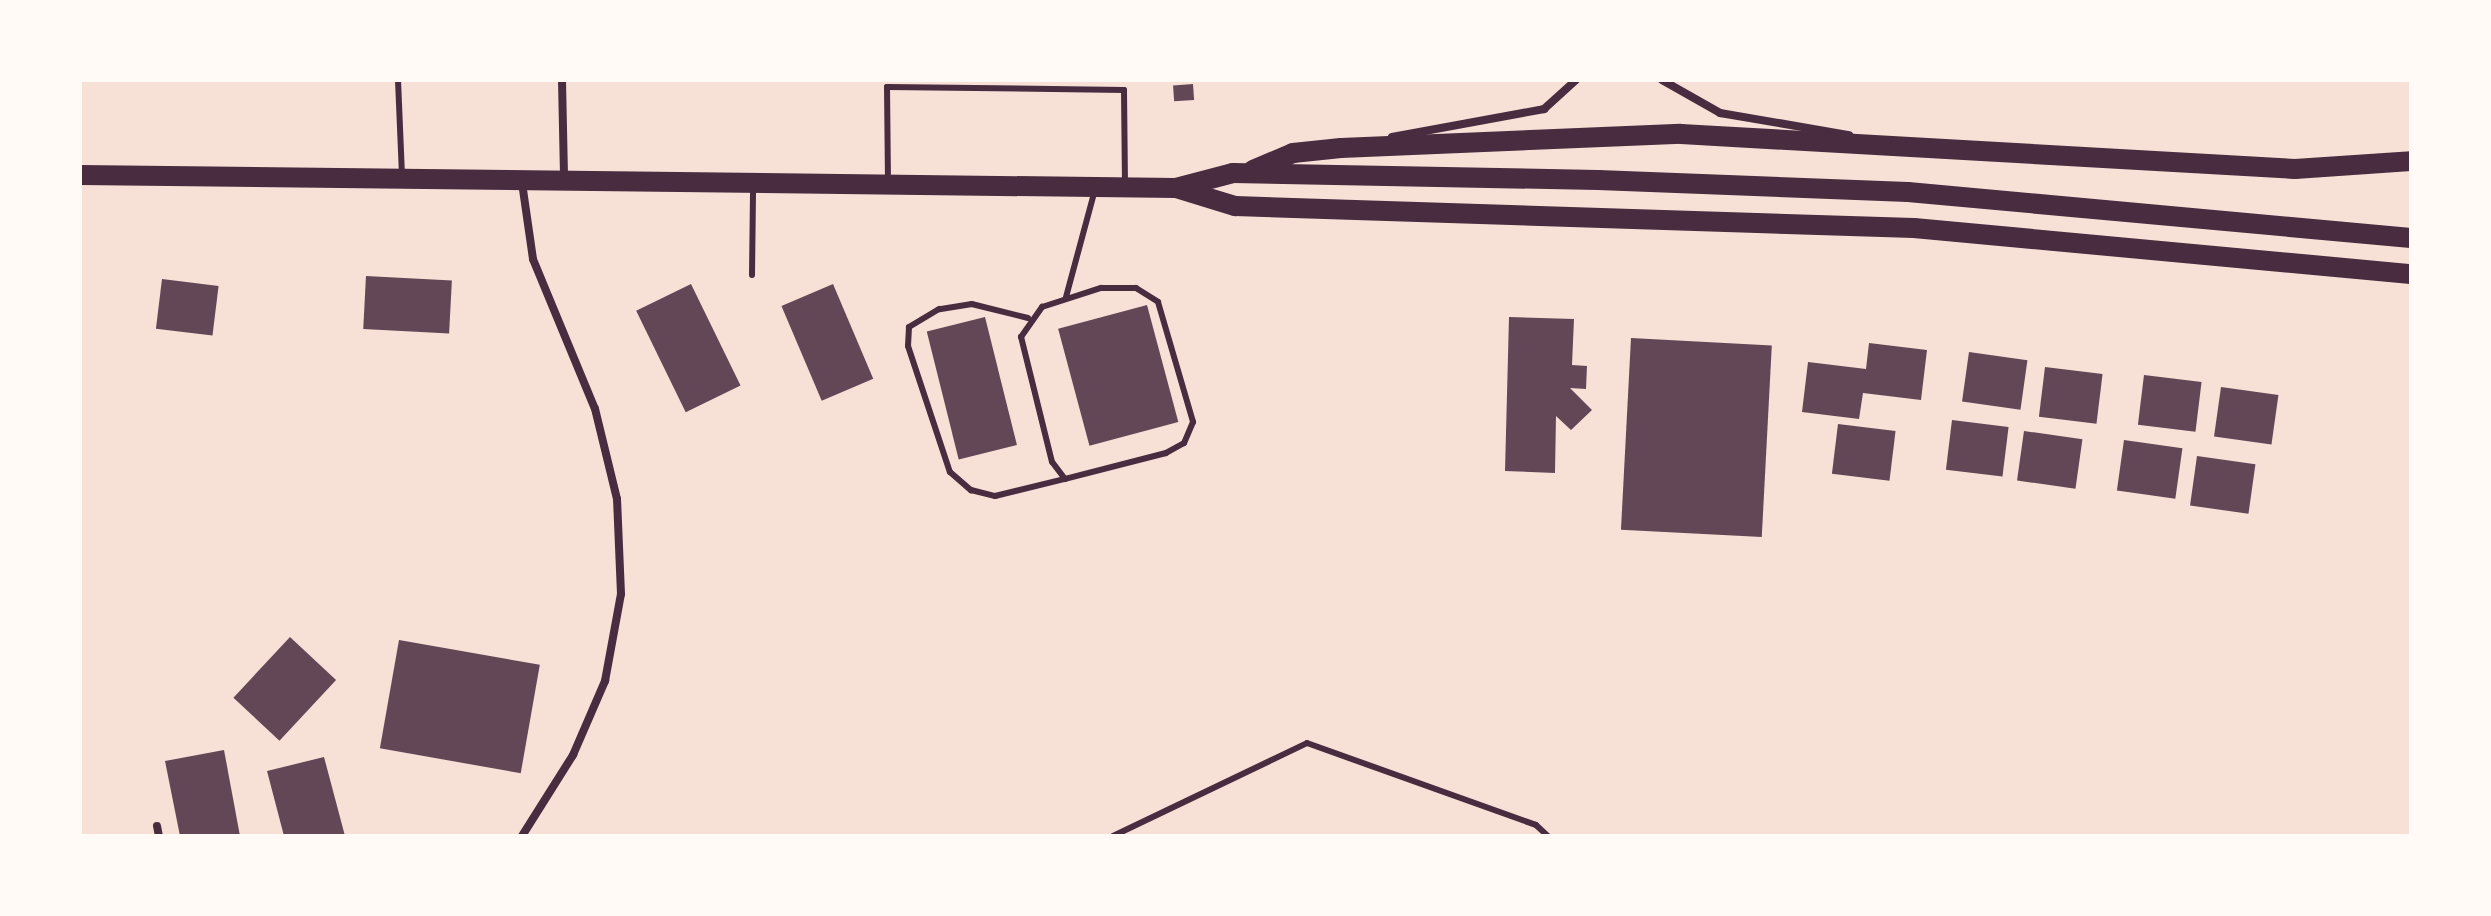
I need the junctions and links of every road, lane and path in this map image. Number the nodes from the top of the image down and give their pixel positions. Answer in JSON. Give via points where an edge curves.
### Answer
{"nodes":[{"id":1,"x":398,"y":80,"type":"edge"},
{"id":2,"x":562,"y":80,"type":"edge"},
{"id":3,"x":1124,"y":80,"type":"edge"},
{"id":4,"x":1576,"y":80,"type":"edge"},
{"id":5,"x":1662,"y":80,"type":"edge"},
{"id":6,"x":888,"y":84,"type":"edge"},
{"id":7,"x":1124,"y":90,"type":"junction"},
{"id":8,"x":1898,"y":146,"type":"junction"},
{"id":9,"x":1341,"y":148,"type":"junction"},
{"id":10,"x":2411,"y":161,"type":"edge"},
{"id":11,"x":1246,"y":173,"type":"junction"},
{"id":12,"x":80,"y":175,"type":"edge"},
{"id":13,"x":402,"y":177,"type":"junction"},
{"id":14,"x":522,"y":178,"type":"junction"},
{"id":15,"x":564,"y":179,"type":"junction"},
{"id":16,"x":753,"y":183,"type":"junction"},
{"id":17,"x":888,"y":186,"type":"junction"},
{"id":18,"x":1096,"y":187,"type":"junction"},
{"id":19,"x":1124,"y":187,"type":"junction"},
{"id":20,"x":1176,"y":188,"type":"junction"},
{"id":21,"x":2411,"y":238,"type":"edge"},
{"id":22,"x":2373,"y":274,"type":"junction"},
{"id":23,"x":2411,"y":274,"type":"edge"},
{"id":24,"x":752,"y":275,"type":"dead end"},
{"id":25,"x":2411,"y":289,"type":"edge"},
{"id":26,"x":1066,"y":297,"type":"junction"},
{"id":27,"x":1028,"y":318,"type":"junction"},
{"id":28,"x":1065,"y":479,"type":"junction"},
{"id":29,"x":522,"y":836,"type":"edge"},
{"id":30,"x":1113,"y":836,"type":"edge"},
{"id":31,"x":1548,"y":836,"type":"edge"}],
"edges":[{"from":1,"to":13,"type":"lane"},
{"from":2,"to":15,"type":"street"},
{"from":3,"to":7,"type":"lane"},
{"from":4,"to":9,"type":"street","via":[[1544,109],[1517,117]]},
{"from":5,"to":8,"type":"street","via":[[1720,113]]},
{"from":6,"to":7,"type":"lane"},
{"from":6,"to":17,"type":"lane"},
{"from":7,"to":19,"type":"lane"},
{"from":8,"to":9,"type":"main road","via":[[1681,134]]},
{"from":8,"to":10,"type":"main road","via":[[2295,169]]},
{"from":9,"to":11,"type":"main road","via":[[1293,153]]},
{"from":11,"to":20,"type":"main road"},
{"from":11,"to":21,"type":"main road","via":[[1908,192]]},
{"from":12,"to":13,"type":"main road"},
{"from":13,"to":14,"type":"main road"},
{"from":14,"to":15,"type":"main road"},
{"from":14,"to":29,"type":"street","via":[[533,259],[595,409],[617,499],[621,594],[605,681],[573,755]]},
{"from":15,"to":16,"type":"main road"},
{"from":16,"to":17,"type":"main road"},
{"from":16,"to":24,"type":"lane"},
{"from":17,"to":18,"type":"main road"},
{"from":18,"to":19,"type":"main road"},
{"from":18,"to":26,"type":"lane"},
{"from":19,"to":20,"type":"main road"},
{"from":20,"to":22,"type":"main road","via":[[1235,206],[1914,228]]},
{"from":22,"to":23,"type":"main road"},
{"from":22,"to":25,"type":"main road"},
{"from":26,"to":27,"type":"lane"},
{"from":26,"to":28,"type":"lane","via":[[1136,288],[1158,302],[1193,422],[1184,443],[1166,453]]},
{"from":27,"to":28,"type":"lane","via":[[1021,337],[1052,462]]},
{"from":27,"to":28,"type":"lane","via":[[972,304],[939,309],[909,327],[908,346],[950,472],[971,490],[995,496]]},
{"from":30,"to":31,"type":"lane","via":[[1307,743],[1536,825]]}]}
